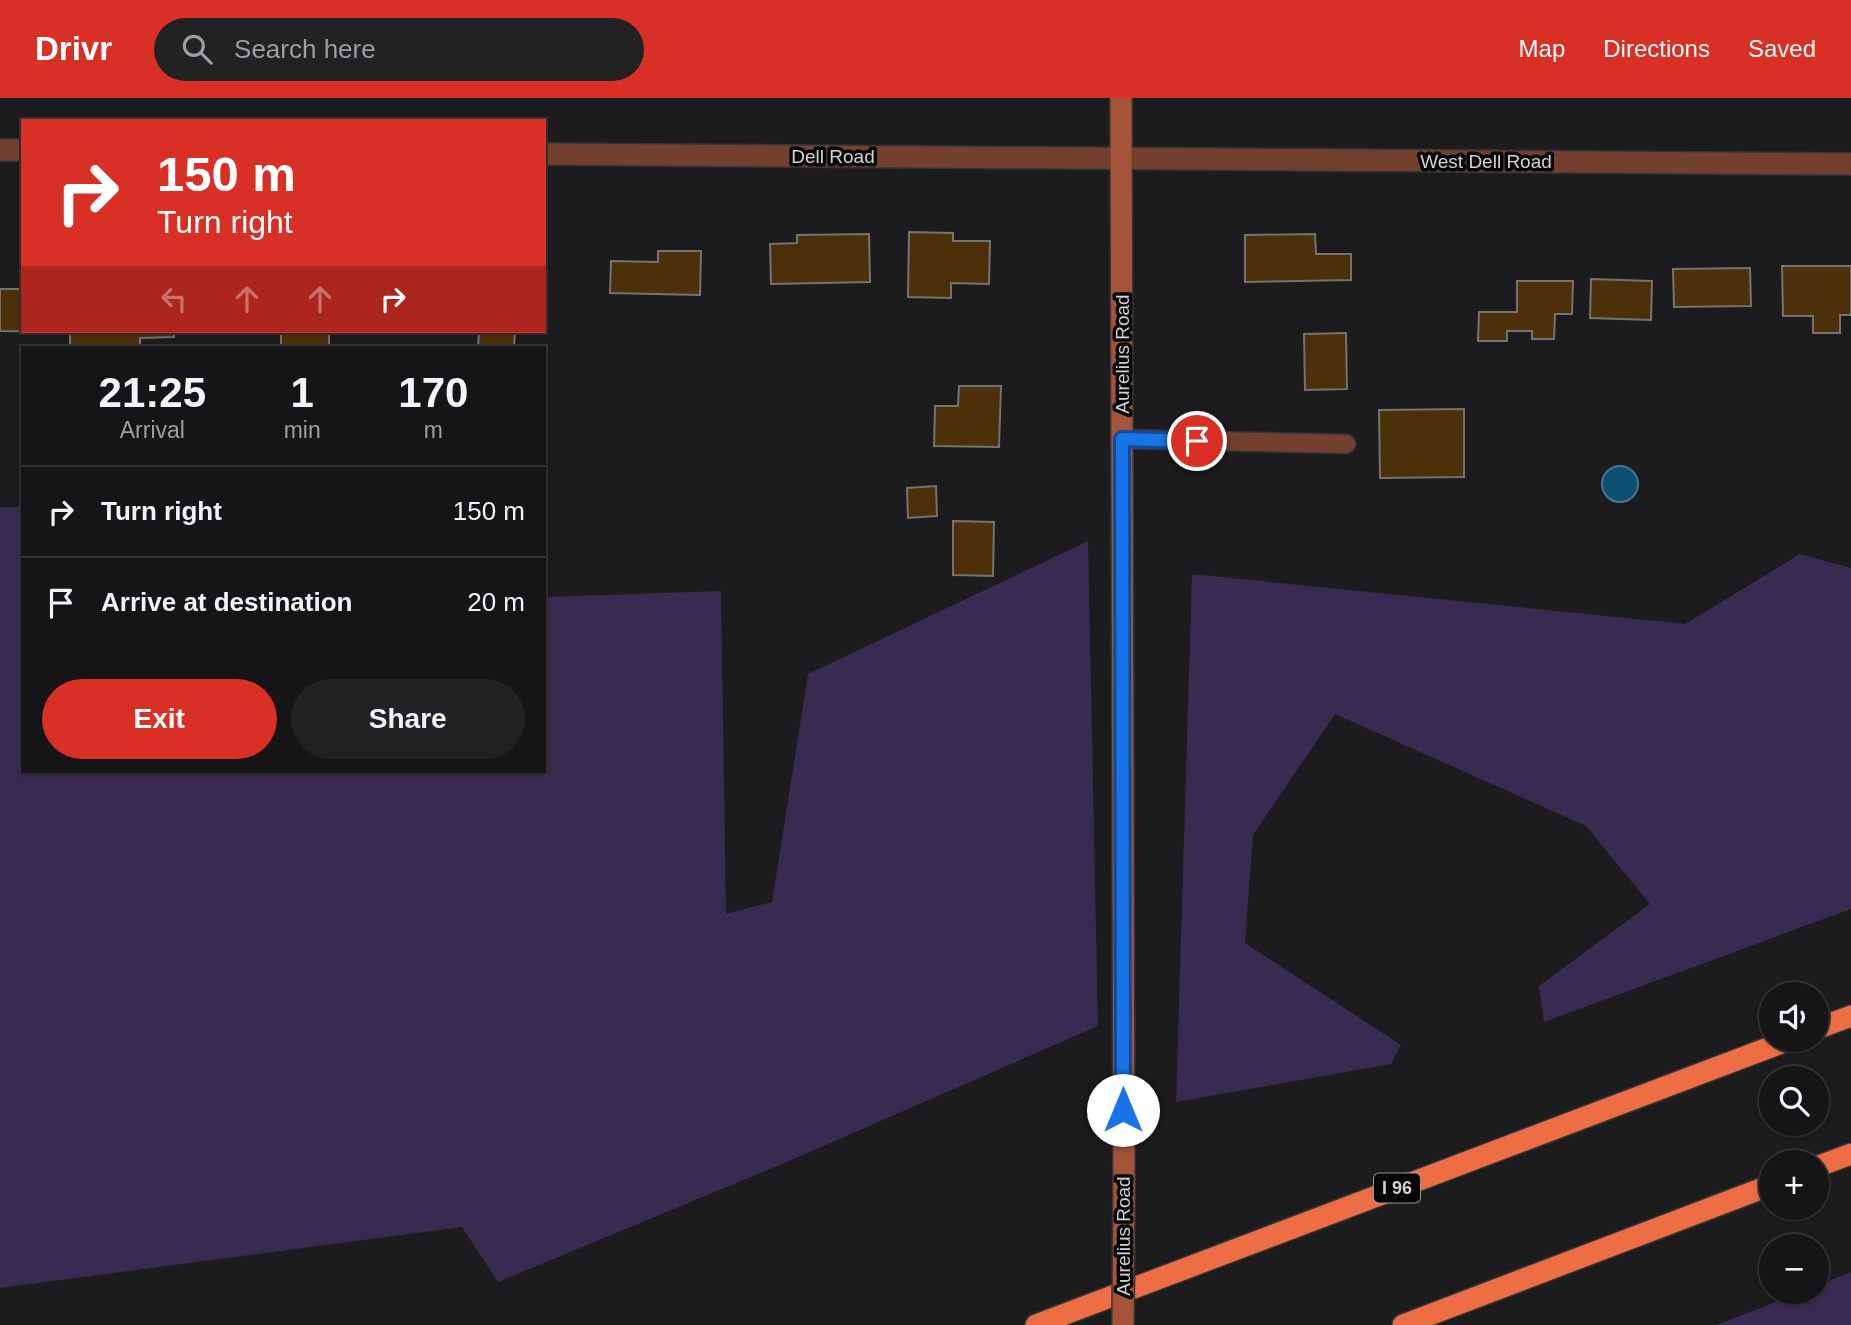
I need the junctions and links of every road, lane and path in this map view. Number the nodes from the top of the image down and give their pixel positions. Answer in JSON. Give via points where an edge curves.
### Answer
{"nodes":[{"id":1,"x":1121,"y":98,"type":"edge"},
{"id":2,"x":0,"y":150,"type":"edge"},
{"id":3,"x":21,"y":150,"type":"edge"},
{"id":4,"x":546,"y":154,"type":"edge"},
{"id":5,"x":1121,"y":158,"type":"junction"},
{"id":6,"x":1851,"y":164,"type":"edge"},
{"id":7,"x":1122,"y":439,"type":"junction"},
{"id":8,"x":1346,"y":444,"type":"dead end"},
{"id":9,"x":1851,"y":1016,"type":"edge"},
{"id":10,"x":1829,"y":1024,"type":"edge"},
{"id":11,"x":1759,"y":1051,"type":"edge"},
{"id":12,"x":1851,"y":1154,"type":"edge"},
{"id":13,"x":1829,"y":1162,"type":"edge"},
{"id":14,"x":1759,"y":1190,"type":"edge"},
{"id":15,"x":1036,"y":1325,"type":"edge"},
{"id":16,"x":1123,"y":1325,"type":"edge"},
{"id":17,"x":1403,"y":1325,"type":"edge"}],
"edges":[{"from":1,"to":5,"type":"street","name":"Aurelius Road"},
{"from":2,"to":3,"type":"street"},
{"from":4,"to":5,"type":"street","name":"Dell Road"},
{"from":5,"to":6,"type":"street","name":"West Dell Road"},
{"from":5,"to":7,"type":"street","name":"Aurelius Road"},
{"from":7,"to":8,"type":"lane"},
{"from":7,"to":16,"type":"street","name":"Aurelius Road","bridge":true},
{"from":9,"to":10,"type":"highway"},
{"from":11,"to":15,"type":"highway","number":"I 96"},
{"from":12,"to":13,"type":"highway"},
{"from":14,"to":17,"type":"highway"}]}
